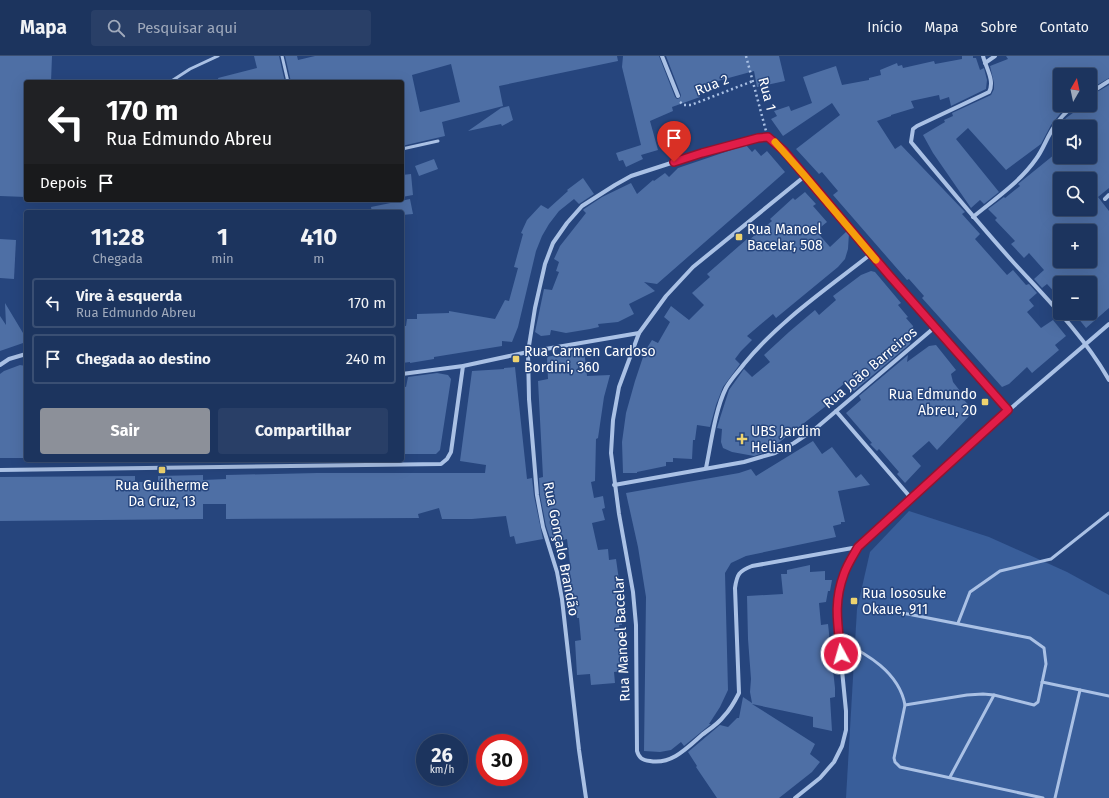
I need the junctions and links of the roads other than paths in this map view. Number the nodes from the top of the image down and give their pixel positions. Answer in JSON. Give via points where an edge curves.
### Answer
{"nodes":[{"id":1,"x":218,"y":56,"type":"edge"},
{"id":2,"x":282,"y":56,"type":"edge"},
{"id":3,"x":662,"y":56,"type":"edge"},
{"id":4,"x":983,"y":56,"type":"edge"},
{"id":5,"x":995,"y":56,"type":"edge"},
{"id":6,"x":984,"y":63,"type":"junction"},
{"id":7,"x":173,"y":80,"type":"edge"},
{"id":8,"x":288,"y":80,"type":"edge"},
{"id":9,"x":1109,"y":81,"type":"edge"},
{"id":10,"x":1097,"y":89,"type":"edge"},
{"id":11,"x":678,"y":96,"type":"road end"},
{"id":12,"x":1066,"y":112,"type":"edge"},
{"id":13,"x":438,"y":141,"type":"dead end"},
{"id":14,"x":404,"y":149,"type":"edge"},
{"id":15,"x":805,"y":176,"type":"junction"},
{"id":16,"x":1109,"y":195,"type":"edge"},
{"id":17,"x":1105,"y":199,"type":"dead end"},
{"id":18,"x":973,"y":218,"type":"junction"},
{"id":19,"x":871,"y":254,"type":"junction"},
{"id":20,"x":1109,"y":324,"type":"edge"},
{"id":21,"x":935,"y":327,"type":"junction"},
{"id":22,"x":639,"y":333,"type":"junction"},
{"id":23,"x":1086,"y":344,"type":"junction"},
{"id":24,"x":528,"y":352,"type":"junction"},
{"id":25,"x":24,"y":355,"type":"edge"},
{"id":26,"x":0,"y":365,"type":"edge"},
{"id":27,"x":462,"y":366,"type":"junction"},
{"id":28,"x":404,"y":374,"type":"edge"},
{"id":29,"x":1109,"y":380,"type":"edge"},
{"id":30,"x":1008,"y":410,"type":"junction"},
{"id":31,"x":836,"y":411,"type":"junction"},
{"id":32,"x":247,"y":462,"type":"edge"},
{"id":33,"x":247,"y":466,"type":"junction"},
{"id":34,"x":706,"y":468,"type":"junction"},
{"id":35,"x":0,"y":470,"type":"edge"},
{"id":36,"x":614,"y":485,"type":"junction"},
{"id":37,"x":911,"y":498,"type":"junction"},
{"id":38,"x":1109,"y":513,"type":"edge"},
{"id":39,"x":858,"y":547,"type":"junction"},
{"id":40,"x":877,"y":608,"type":"dead end"},
{"id":41,"x":958,"y":623,"type":"junction"},
{"id":42,"x":839,"y":640,"type":"junction"},
{"id":43,"x":1042,"y":682,"type":"junction"},
{"id":44,"x":1080,"y":690,"type":"junction"},
{"id":45,"x":994,"y":695,"type":"junction"},
{"id":46,"x":1109,"y":696,"type":"edge"},
{"id":47,"x":905,"y":705,"type":"junction"},
{"id":48,"x":950,"y":778,"type":"junction"},
{"id":49,"x":586,"y":798,"type":"edge"},
{"id":50,"x":795,"y":798,"type":"edge"},
{"id":51,"x":1043,"y":798,"type":"edge"},
{"id":52,"x":1055,"y":798,"type":"edge"}],
"edges":[{"from":1,"to":7,"type":"lane"},
{"from":2,"to":8,"type":"lane"},
{"from":3,"to":11,"type":"street","name":"Rua 2"},
{"from":4,"to":6,"type":"street"},
{"from":5,"to":6,"type":"street"},
{"from":6,"to":18,"type":"street","via":[[992,82],[989,92],[916,126],[911,142]]},
{"from":9,"to":10,"type":"street"},
{"from":12,"to":18,"type":"street","via":[[1054,127],[1037,159]]},
{"from":13,"to":14,"type":"lane"},
{"from":15,"to":19,"type":"street"},
{"from":15,"to":22,"type":"street","name":"Rua Manoel Bacelar","via":[[693,267],[666,296]]},
{"from":15,"to":24,"type":"street","name":"Rua Gonçalo Brandão","via":[[768,137],[702,153],[632,176],[615,185],[582,206],[554,243],[545,264]]},
{"from":16,"to":17,"type":"street"},
{"from":18,"to":23,"type":"street"},
{"from":19,"to":21,"type":"street"},
{"from":19,"to":34,"type":"street","via":[[773,334],[734,376],[720,402]]},
{"from":20,"to":23,"type":"street"},
{"from":21,"to":30,"type":"street"},
{"from":21,"to":31,"type":"street","name":"Rua João Barreiros"},
{"from":22,"to":24,"type":"street"},
{"from":22,"to":36,"type":"street","name":"Rua Manoel Bacelar","via":[[620,387],[613,420],[611,453]]},
{"from":23,"to":29,"type":"street"},
{"from":23,"to":30,"type":"street"},
{"from":24,"to":27,"type":"street"},
{"from":24,"to":49,"type":"street","name":"Rua Gonçalo Brandão","via":[[537,495],[562,599],[578,750]]},
{"from":25,"to":26,"type":"street"},
{"from":27,"to":28,"type":"street"},
{"from":27,"to":33,"type":"street","via":[[451,452],[441,464]]},
{"from":30,"to":37,"type":"street"},
{"from":31,"to":34,"type":"street","name":"Rua João Barreiros","via":[[815,429],[775,453],[744,462]]},
{"from":31,"to":37,"type":"street"},
{"from":32,"to":33,"type":"street"},
{"from":33,"to":35,"type":"street"},
{"from":34,"to":36,"type":"street","name":"Rua João Barreiros"},
{"from":36,"to":39,"type":"street","name":"Rua Manoel Bacelar","via":[[633,592],[636,626],[637,751],[643,760],[665,761],[678,756],[724,718],[735,702],[739,693],[735,588],[741,570]]},
{"from":37,"to":39,"type":"street"},
{"from":38,"to":41,"type":"lane","via":[[1051,559],[1000,571],[970,592]]},
{"from":39,"to":42,"type":"street","via":[[844,573],[838,593],[836,609]]},
{"from":40,"to":41,"type":"lane"},
{"from":41,"to":43,"type":"lane","via":[[1030,638],[1044,648],[1046,664]]},
{"from":42,"to":47,"type":"lane","via":[[879,663],[899,688]]},
{"from":42,"to":50,"type":"street","via":[[846,711],[846,730],[842,746],[834,762],[820,778]]},
{"from":43,"to":44,"type":"lane"},
{"from":43,"to":45,"type":"lane","via":[[1038,702],[1034,705]]},
{"from":44,"to":46,"type":"lane"},
{"from":44,"to":52,"type":"lane"},
{"from":45,"to":47,"type":"lane","via":[[967,695]]},
{"from":45,"to":48,"type":"lane"},
{"from":47,"to":48,"type":"lane","via":[[894,750],[895,762],[900,767]]},
{"from":48,"to":51,"type":"lane"}]}
